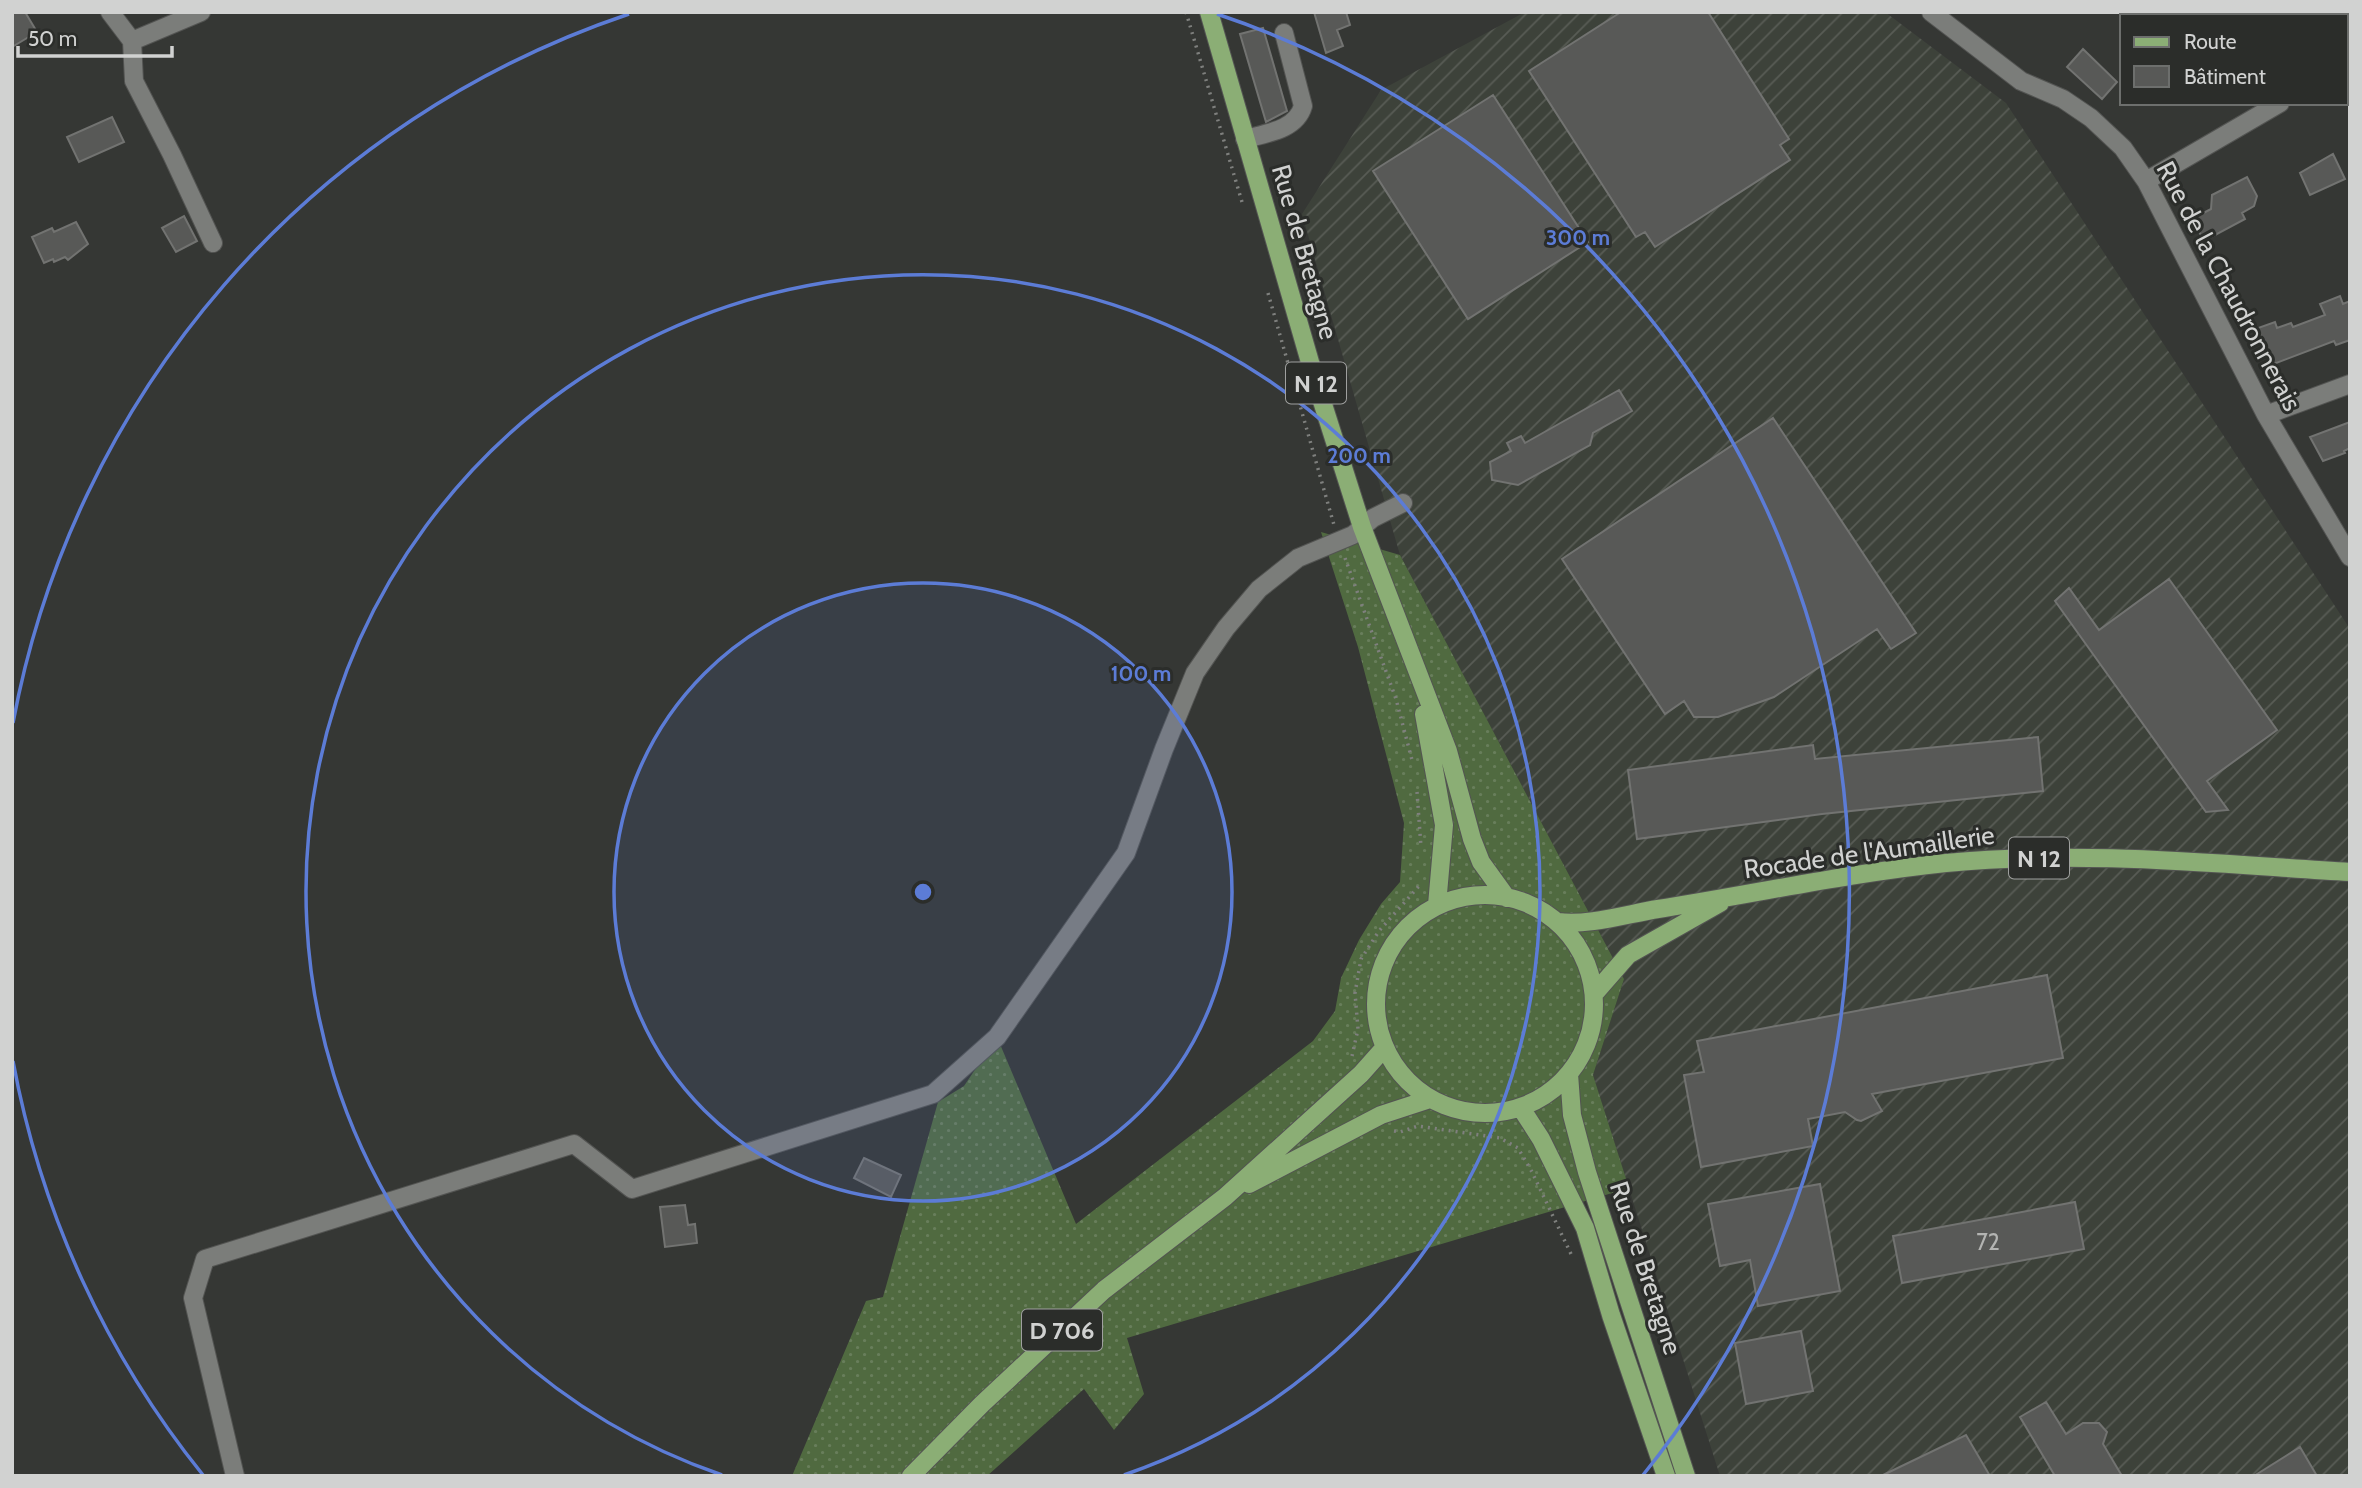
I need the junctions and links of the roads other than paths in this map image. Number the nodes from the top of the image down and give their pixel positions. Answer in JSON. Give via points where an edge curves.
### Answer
{"nodes":[{"id":1,"x":110,"y":12,"type":"edge"},
{"id":2,"x":201,"y":12,"type":"edge"},
{"id":3,"x":1209,"y":12,"type":"edge"},
{"id":4,"x":1931,"y":12,"type":"edge"},
{"id":5,"x":1284,"y":33,"type":"dead end"},
{"id":6,"x":132,"y":41,"type":"junction"},
{"id":7,"x":2276,"y":105,"type":"edge"},
{"id":8,"x":1245,"y":139,"type":"junction"},
{"id":9,"x":2146,"y":181,"type":"junction"},
{"id":10,"x":213,"y":243,"type":"dead end"},
{"id":11,"x":2350,"y":384,"type":"edge"},
{"id":12,"x":2266,"y":415,"type":"junction"},
{"id":13,"x":1404,"y":503,"type":"dead end"},
{"id":14,"x":1363,"y":527,"type":"junction"},
{"id":15,"x":2350,"y":557,"type":"edge"},
{"id":16,"x":1398,"y":623,"type":"junction"},
{"id":17,"x":2350,"y":872,"type":"edge"},
{"id":18,"x":1507,"y":898,"type":"junction"},
{"id":19,"x":1731,"y":898,"type":"junction"},
{"id":20,"x":1437,"y":905,"type":"junction"},
{"id":21,"x":1558,"y":922,"type":"junction"},
{"id":22,"x":1594,"y":994,"type":"junction"},
{"id":23,"x":1385,"y":1047,"type":"junction"},
{"id":24,"x":1569,"y":1074,"type":"junction"},
{"id":25,"x":1430,"y":1099,"type":"junction"},
{"id":26,"x":1521,"y":1108,"type":"junction"},
{"id":27,"x":1224,"y":1197,"type":"junction"},
{"id":28,"x":235,"y":1476,"type":"edge"},
{"id":29,"x":911,"y":1476,"type":"edge"},
{"id":30,"x":1666,"y":1476,"type":"edge"},
{"id":31,"x":1686,"y":1476,"type":"edge"}],
"edges":[{"from":1,"to":6,"type":"street"},
{"from":2,"to":6,"type":"street"},
{"from":3,"to":8,"type":"main road","name":"Rue de Bretagne","number":"N 12"},
{"from":4,"to":9,"type":"street","name":"Rue de la Chaudronnerais","via":[[2021,80],[2091,118],[2123,148]]},
{"from":5,"to":8,"type":"street","via":[[1303,106],[1300,116],[1288,127]]},
{"from":6,"to":10,"type":"street","via":[[134,81]]},
{"from":7,"to":9,"type":"street"},
{"from":8,"to":14,"type":"main road","name":"Rue de Bretagne","number":"N 12"},
{"from":9,"to":12,"type":"street","name":"Rue de la Chaudronnerais"},
{"from":11,"to":12,"type":"street"},
{"from":12,"to":15,"type":"street","name":"Rue de la Chaudronnerais"},
{"from":13,"to":14,"type":"street"},
{"from":14,"to":16,"type":"main road","name":"Rue de Bretagne","number":"N 12"},
{"from":14,"to":28,"type":"street","via":[[1298,558],[1258,589],[1226,628],[1195,673],[1126,853],[997,1037],[933,1094],[632,1189],[574,1144],[205,1259],[193,1298]]},
{"from":16,"to":18,"type":"main road","name":"Rue de Bretagne","number":"N 12","via":[[1448,751],[1481,862]]},
{"from":16,"to":20,"type":"main road","name":"Rue de Bretagne","number":"N 12","via":[[1425,720],[1444,825]]},
{"from":17,"to":19,"type":"main road","name":"Rocade de l'Aumaillerie","number":"N 12","via":[[2139,859],[2035,858],[1946,863]]},
{"from":18,"to":20,"type":"main road","via":[[1475,895]]},
{"from":18,"to":21,"type":"main road"},
{"from":19,"to":21,"type":"main road","name":"Rocade de l'Aumaillerie","number":"N 12","via":[[1576,925]]},
{"from":19,"to":22,"type":"main road","name":"Rocade de l'Aumaillerie","number":"N 12","via":[[1628,955]]},
{"from":20,"to":23,"type":"main road","via":[[1411,923],[1390,948],[1378,978],[1375,1010]]},
{"from":21,"to":22,"type":"main road","via":[[1588,967]]},
{"from":22,"to":24,"type":"main road","via":[[1590,1037]]},
{"from":23,"to":25,"type":"main road","via":[[1409,1084]]},
{"from":23,"to":27,"type":"main road","number":"D 706","via":[[1362,1074]]},
{"from":24,"to":26,"type":"main road","via":[[1547,1095]]},
{"from":24,"to":31,"type":"main road","name":"Rue de Bretagne","via":[[1572,1115],[1587,1172]]},
{"from":25,"to":26,"type":"main road","via":[[1459,1111],[1490,1114]]},
{"from":25,"to":27,"type":"main road","number":"D 706","via":[[1381,1115]]},
{"from":26,"to":30,"type":"main road","name":"Rue de Bretagne","via":[[1585,1228]]},
{"from":27,"to":29,"type":"main road","number":"D 706","via":[[1104,1290]]}]}
